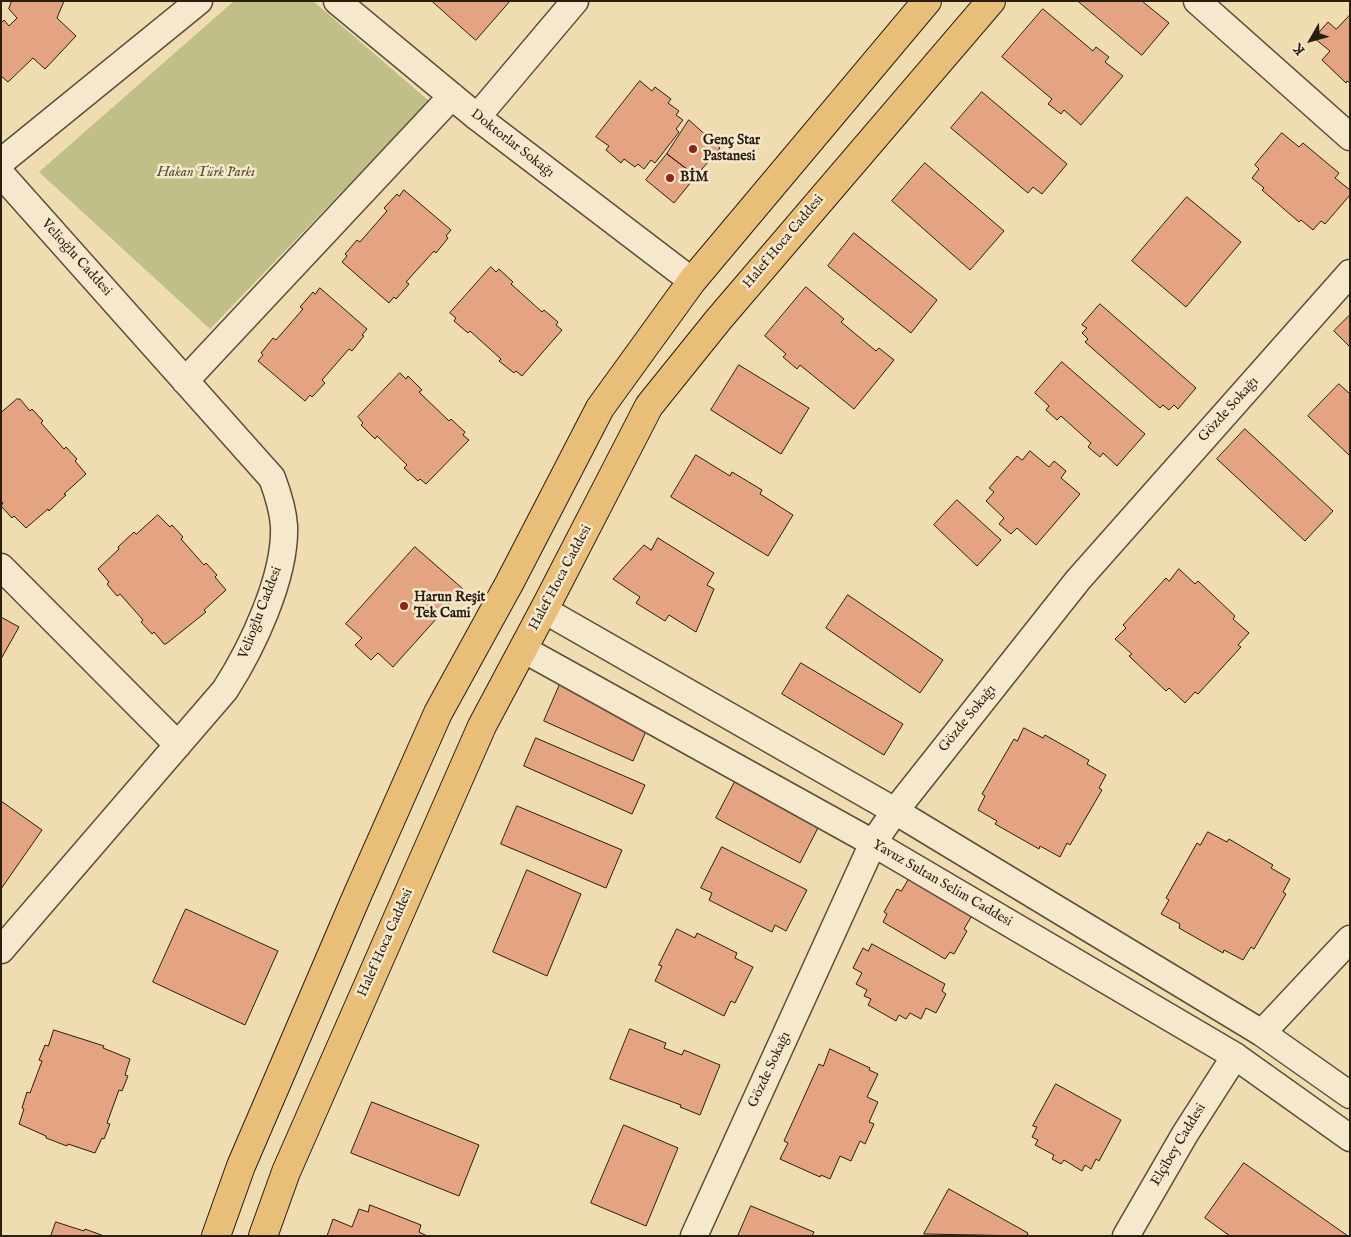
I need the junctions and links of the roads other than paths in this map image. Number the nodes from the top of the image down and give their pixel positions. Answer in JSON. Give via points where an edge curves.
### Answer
{"nodes":[{"id":1,"x":200,"y":1,"type":"edge"},
{"id":2,"x":337,"y":1,"type":"edge"},
{"id":3,"x":575,"y":1,"type":"edge"},
{"id":4,"x":927,"y":1,"type":"edge"},
{"id":5,"x":991,"y":1,"type":"edge"},
{"id":6,"x":1197,"y":1,"type":"edge"},
{"id":7,"x":363,"y":10,"type":"edge"},
{"id":8,"x":452,"y":96,"type":"junction"},
{"id":9,"x":477,"y":117,"type":"junction"},
{"id":10,"x":1350,"y":137,"type":"edge"},
{"id":11,"x":1,"y":162,"type":"edge"},
{"id":12,"x":1,"y":174,"type":"edge"},
{"id":13,"x":1350,"y":273,"type":"edge"},
{"id":14,"x":692,"y":281,"type":"junction"},
{"id":15,"x":185,"y":381,"type":"junction"},
{"id":16,"x":1,"y":566,"type":"edge"},
{"id":17,"x":544,"y":610,"type":"junction"},
{"id":18,"x":523,"y":649,"type":"junction"},
{"id":19,"x":178,"y":745,"type":"junction"},
{"id":20,"x":895,"y":811,"type":"junction"},
{"id":21,"x":873,"y":843,"type":"junction"},
{"id":22,"x":1350,"y":939,"type":"edge"},
{"id":23,"x":1,"y":950,"type":"edge"},
{"id":24,"x":1262,"y":1032,"type":"junction"},
{"id":25,"x":1235,"y":1056,"type":"junction"},
{"id":26,"x":1350,"y":1095,"type":"edge"},
{"id":27,"x":1350,"y":1138,"type":"edge"},
{"id":28,"x":216,"y":1236,"type":"edge"},
{"id":29,"x":263,"y":1236,"type":"edge"},
{"id":30,"x":694,"y":1236,"type":"edge"},
{"id":31,"x":1126,"y":1236,"type":"edge"}],
"edges":[{"from":1,"to":11,"type":"street"},
{"from":2,"to":7,"type":"street","name":"Doktorlar Sokağı"},
{"from":3,"to":9,"type":"street"},
{"from":4,"to":14,"type":"main road"},
{"from":5,"to":17,"type":"main road","name":"Halef Hoca Caddesi","via":[[718,319],[649,406]]},
{"from":6,"to":10,"type":"street"},
{"from":7,"to":8,"type":"street","name":"Doktorlar Sokağı"},
{"from":8,"to":9,"type":"street","name":"Doktorlar Sokağı"},
{"from":8,"to":15,"type":"street"},
{"from":9,"to":14,"type":"street","name":"Doktorlar Sokağı"},
{"from":12,"to":15,"type":"street","name":"Velioğlu Caddesi"},
{"from":13,"to":20,"type":"street","name":"Gözde Sokağı","via":[[1078,580]]},
{"from":14,"to":28,"type":"main road","via":[[600,408],[438,713],[248,1149]]},
{"from":15,"to":19,"type":"street","name":"Velioğlu Caddesi","via":[[272,478],[282,510],[283,537],[280,566],[252,643],[225,690]]},
{"from":16,"to":19,"type":"street"},
{"from":17,"to":18,"type":"main road","name":"Halef Hoca Caddesi"},
{"from":17,"to":20,"type":"street"},
{"from":18,"to":21,"type":"street","name":"Yavuz Sultan Selim Caddesi"},
{"from":18,"to":29,"type":"main road","name":"Halef Hoca Caddesi","via":[[482,726],[286,1172]]},
{"from":19,"to":23,"type":"street","name":"Velioğlu Caddesi"},
{"from":20,"to":21,"type":"street","name":"Gözde Sokağı"},
{"from":20,"to":24,"type":"street"},
{"from":21,"to":25,"type":"street","name":"Yavuz Sultan Selim Caddesi"},
{"from":21,"to":30,"type":"street","name":"Gözde Sokağı"},
{"from":22,"to":24,"type":"street"},
{"from":24,"to":26,"type":"street"},
{"from":25,"to":27,"type":"street","name":"Yavuz Sultan Selim Caddesi"},
{"from":25,"to":31,"type":"street","name":"Elçibey Caddesi"}]}
